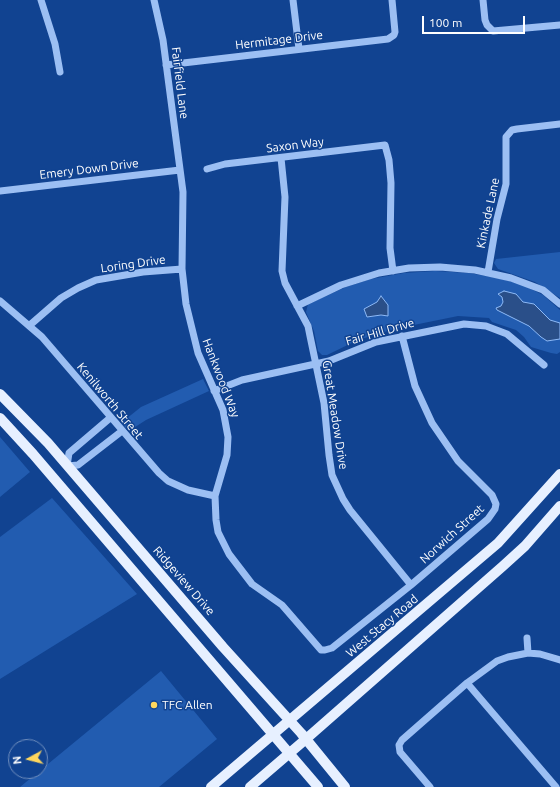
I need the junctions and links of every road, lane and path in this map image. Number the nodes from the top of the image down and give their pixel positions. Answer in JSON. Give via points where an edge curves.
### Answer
{"nodes":[{"id":1,"x":41,"y":0,"type":"edge"},
{"id":2,"x":154,"y":0,"type":"edge"},
{"id":3,"x":293,"y":0,"type":"edge"},
{"id":4,"x":392,"y":0,"type":"edge"},
{"id":5,"x":483,"y":0,"type":"edge"},
{"id":6,"x":560,"y":25,"type":"edge"},
{"id":7,"x":299,"y":49,"type":"junction"},
{"id":8,"x":166,"y":65,"type":"junction"},
{"id":9,"x":60,"y":72,"type":"dead end"},
{"id":10,"x":560,"y":124,"type":"edge"},
{"id":11,"x":281,"y":158,"type":"junction"},
{"id":12,"x":207,"y":169,"type":"dead end"},
{"id":13,"x":180,"y":170,"type":"junction"},
{"id":14,"x":0,"y":191,"type":"edge"},
{"id":15,"x":182,"y":269,"type":"junction"},
{"id":16,"x":393,"y":271,"type":"junction"},
{"id":17,"x":488,"y":272,"type":"junction"},
{"id":18,"x":0,"y":301,"type":"edge"},
{"id":19,"x":560,"y":304,"type":"edge"},
{"id":20,"x":297,"y":306,"type":"junction"},
{"id":21,"x":30,"y":325,"type":"junction"},
{"id":22,"x":402,"y":336,"type":"junction"},
{"id":23,"x":316,"y":364,"type":"junction"},
{"id":24,"x":544,"y":364,"type":"dead end"},
{"id":25,"x":214,"y":391,"type":"junction"},
{"id":26,"x":0,"y":394,"type":"edge"},
{"id":27,"x":0,"y":418,"type":"edge"},
{"id":28,"x":110,"y":418,"type":"junction"},
{"id":29,"x":122,"y":432,"type":"junction"},
{"id":30,"x":67,"y":466,"type":"junction"},
{"id":31,"x":560,"y":474,"type":"edge"},
{"id":32,"x":53,"y":477,"type":"junction"},
{"id":33,"x":216,"y":496,"type":"junction"},
{"id":34,"x":560,"y":506,"type":"edge"},
{"id":35,"x":410,"y":585,"type":"junction"},
{"id":36,"x":527,"y":638,"type":"dead end"},
{"id":37,"x":321,"y":650,"type":"joint"},
{"id":38,"x":528,"y":653,"type":"junction"},
{"id":39,"x":560,"y":660,"type":"edge"},
{"id":40,"x":467,"y":683,"type":"junction"},
{"id":41,"x":289,"y":720,"type":"junction"},
{"id":42,"x":273,"y":733,"type":"junction"},
{"id":43,"x":306,"y":740,"type":"junction"},
{"id":44,"x":290,"y":752,"type":"junction"},
{"id":45,"x":211,"y":787,"type":"edge"},
{"id":46,"x":250,"y":787,"type":"edge"},
{"id":47,"x":318,"y":787,"type":"edge"},
{"id":48,"x":345,"y":787,"type":"edge"},
{"id":49,"x":430,"y":787,"type":"edge"},
{"id":50,"x":556,"y":787,"type":"edge"}],
"edges":[{"from":1,"to":9,"type":"street","via":[[55,44]]},
{"from":2,"to":8,"type":"street","name":"Fairfield Lane"},
{"from":3,"to":7,"type":"street"},
{"from":4,"to":7,"type":"street","name":"Hermitage Drive","via":[[395,27],[394,35],[388,39]]},
{"from":5,"to":6,"type":"street","via":[[485,20],[490,29],[498,31]]},
{"from":7,"to":8,"type":"street","name":"Hermitage Drive"},
{"from":8,"to":13,"type":"street","name":"Fairfield Lane"},
{"from":10,"to":17,"type":"street","name":"Kinkade Lane","via":[[517,129],[507,135],[504,141],[506,184]]},
{"from":11,"to":12,"type":"street","name":"Saxon Way","via":[[225,164]]},
{"from":11,"to":16,"type":"street","name":"Saxon Way","via":[[385,145],[391,183],[390,248]]},
{"from":11,"to":20,"type":"street","name":"Great Meadow Drive","via":[[285,197],[282,271]]},
{"from":13,"to":14,"type":"street","name":"Emery Down Drive"},
{"from":13,"to":15,"type":"street","name":"Hankwood Way","via":[[184,206]]},
{"from":15,"to":21,"type":"street","name":"Loring Drive","via":[[122,274],[91,282],[61,298]]},
{"from":15,"to":25,"type":"street","name":"Hankwood Way","via":[[191,328]]},
{"from":16,"to":17,"type":"street","via":[[440,267]]},
{"from":16,"to":20,"type":"street","via":[[341,285]]},
{"from":17,"to":19,"type":"street","via":[[530,283]]},
{"from":18,"to":21,"type":"street","name":"Kenilworth Street"},
{"from":20,"to":23,"type":"street","name":"Great Meadow Drive","via":[[308,326]]},
{"from":21,"to":28,"type":"street","name":"Kenilworth Street"},
{"from":22,"to":23,"type":"street","name":"Fair Hill Drive","via":[[376,342]]},
{"from":22,"to":24,"type":"street","name":"Fair Hill Drive","via":[[464,324],[486,326],[507,334]]},
{"from":22,"to":35,"type":"street","name":"Norwich Street","via":[[416,386],[432,423],[450,450],[492,496],[496,504],[488,519]]},
{"from":23,"to":25,"type":"street","name":"Fair Hill Drive","via":[[248,379]]},
{"from":23,"to":35,"type":"street","name":"Great Meadow Drive","via":[[326,414],[330,465],[336,486],[350,510]]},
{"from":25,"to":33,"type":"street","name":"Hankwood Way","via":[[225,418],[228,437],[227,455]]},
{"from":26,"to":30,"type":"main road","name":"Ridgeview Drive","via":[[31,424]]},
{"from":27,"to":32,"type":"main road"},
{"from":28,"to":29,"type":"street","name":"Kenilworth Street"},
{"from":28,"to":30,"type":"street","via":[[68,453]]},
{"from":29,"to":30,"type":"street","via":[[78,465]]},
{"from":29,"to":33,"type":"street","name":"Kenilworth Street","via":[[151,466],[168,481],[188,490]]},
{"from":30,"to":32,"type":"main road"},
{"from":30,"to":41,"type":"main road","name":"Ridgeview Drive"},
{"from":31,"to":41,"type":"main road","name":"West Stacy Road","via":[[498,543]]},
{"from":32,"to":42,"type":"main road"},
{"from":33,"to":37,"type":"street","name":"Hankwood Way","via":[[217,526],[229,554],[252,584],[282,605]]},
{"from":34,"to":43,"type":"main road","via":[[525,546]]},
{"from":35,"to":37,"type":"street","name":"Norwich Street","via":[[332,648]]},
{"from":36,"to":38,"type":"street"},
{"from":38,"to":39,"type":"street"},
{"from":38,"to":40,"type":"street","via":[[497,661]]},
{"from":40,"to":49,"type":"street","via":[[402,740],[399,747]]},
{"from":40,"to":50,"type":"street"},
{"from":41,"to":42,"type":"main road","name":"West Stacy Road"},
{"from":41,"to":43,"type":"main road","name":"Ridgeview Drive"},
{"from":42,"to":44,"type":"main road"},
{"from":42,"to":45,"type":"main road","name":"West Stacy Road"},
{"from":43,"to":44,"type":"main road"},
{"from":43,"to":48,"type":"main road","name":"Ridgeview Drive"},
{"from":44,"to":46,"type":"main road"},
{"from":44,"to":47,"type":"main road"}]}
